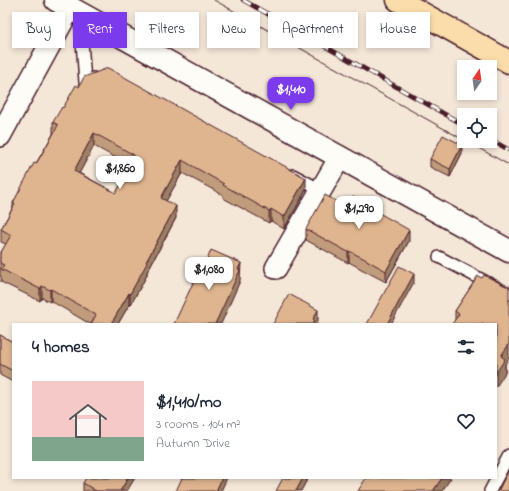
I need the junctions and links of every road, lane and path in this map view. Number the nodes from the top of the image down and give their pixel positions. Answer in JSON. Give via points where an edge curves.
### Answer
{"nodes":[{"id":1,"x":402,"y":1,"type":"edge"},
{"id":2,"x":69,"y":7,"type":"edge"},
{"id":3,"x":509,"y":62,"type":"edge"},
{"id":4,"x":102,"y":75,"type":"edge"},
{"id":5,"x":0,"y":136,"type":"edge"},
{"id":6,"x":340,"y":157,"type":"junction"},
{"id":7,"x":286,"y":171,"type":"edge"},
{"id":8,"x":321,"y":190,"type":"junction"},
{"id":9,"x":509,"y":251,"type":"edge"},
{"id":10,"x":439,"y":257,"type":"dead end"},
{"id":11,"x":276,"y":268,"type":"dead end"},
{"id":12,"x":509,"y":294,"type":"edge"},
{"id":13,"x":509,"y":455,"type":"edge"},
{"id":14,"x":497,"y":478,"type":"edge"},
{"id":15,"x":496,"y":479,"type":"edge"},
{"id":16,"x":490,"y":491,"type":"edge"}],
"edges":[{"from":1,"to":3,"type":"main road"},
{"from":2,"to":4,"type":"lane","via":[[85,82]]},
{"from":2,"to":5,"type":"street"},
{"from":2,"to":6,"type":"street"},
{"from":6,"to":8,"type":"street"},
{"from":6,"to":9,"type":"street"},
{"from":7,"to":8,"type":"lane"},
{"from":8,"to":11,"type":"street"},
{"from":10,"to":12,"type":"lane"},
{"from":13,"to":14,"type":"lane"},
{"from":15,"to":16,"type":"lane"}]}
